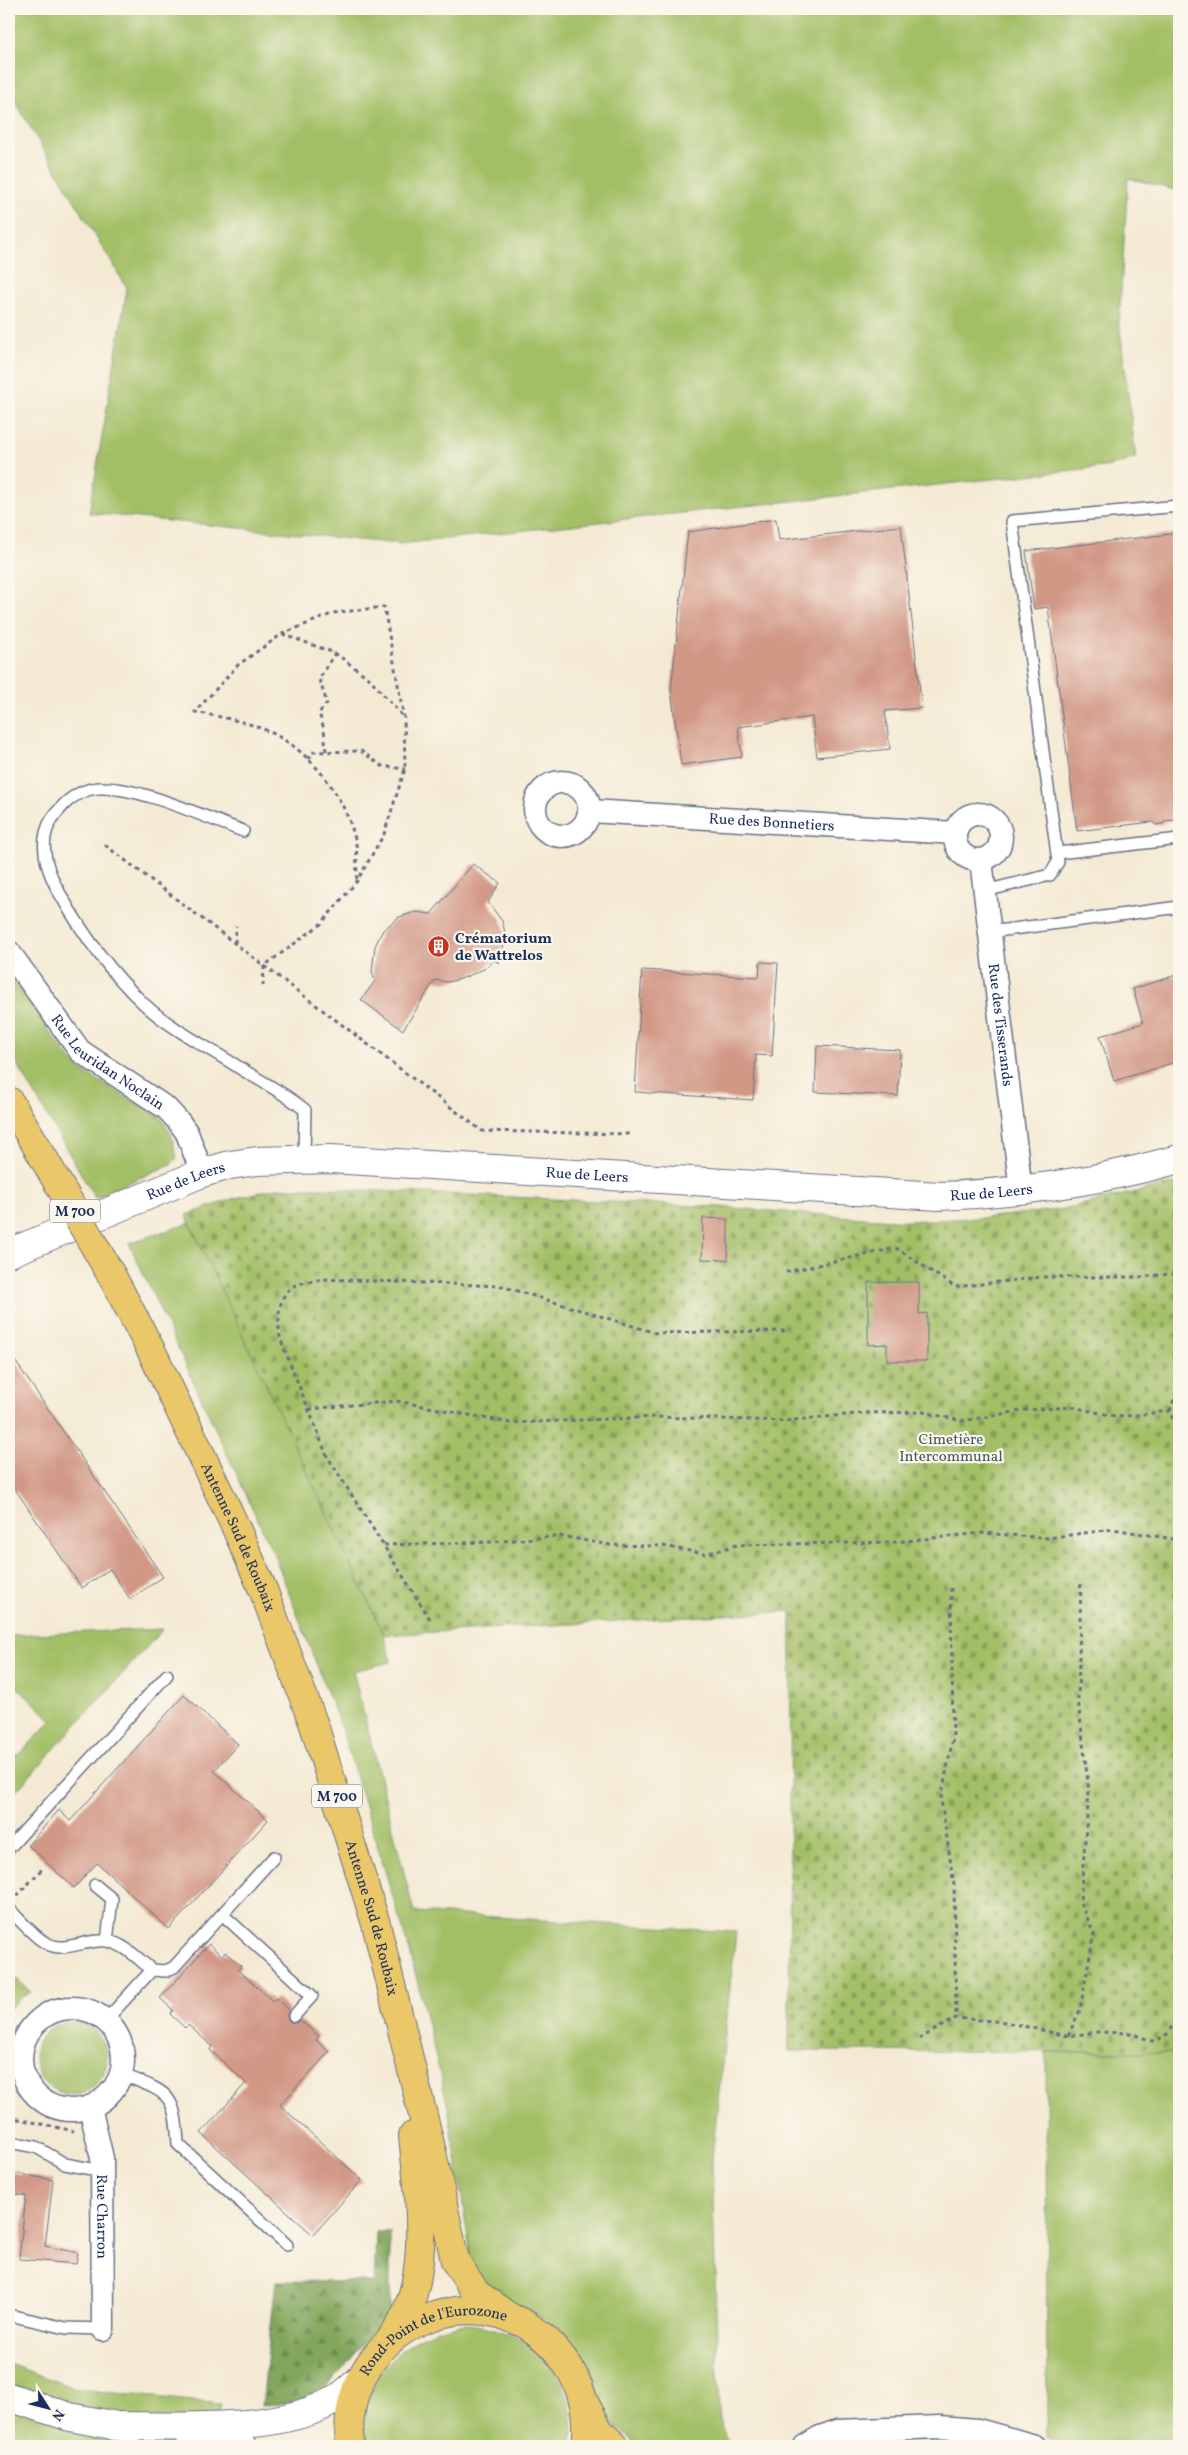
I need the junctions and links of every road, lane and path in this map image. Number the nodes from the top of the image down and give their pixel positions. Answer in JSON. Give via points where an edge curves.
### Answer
{"nodes":[{"id":1,"x":1179,"y":506,"type":"edge"},
{"id":2,"x":282,"y":634,"type":"junction"},
{"id":3,"x":335,"y":653,"type":"junction"},
{"id":4,"x":404,"y":718,"type":"junction"},
{"id":5,"x":326,"y":751,"type":"junction"},
{"id":6,"x":309,"y":759,"type":"junction"},
{"id":7,"x":405,"y":769,"type":"junction"},
{"id":8,"x":590,"y":811,"type":"dead end"},
{"id":9,"x":243,"y":831,"type":"dead end"},
{"id":10,"x":955,"y":833,"type":"junction"},
{"id":11,"x":1179,"y":839,"type":"edge"},
{"id":12,"x":105,"y":845,"type":"dead end"},
{"id":13,"x":1058,"y":853,"type":"junction"},
{"id":14,"x":981,"y":860,"type":"junction"},
{"id":15,"x":357,"y":881,"type":"junction"},
{"id":16,"x":985,"y":891,"type":"junction"},
{"id":17,"x":1179,"y":906,"type":"edge"},
{"id":18,"x":236,"y":926,"type":"dead end"},
{"id":19,"x":990,"y":932,"type":"junction"},
{"id":20,"x":234,"y":944,"type":"junction"},
{"id":21,"x":9,"y":952,"type":"edge"},
{"id":22,"x":264,"y":966,"type":"junction"},
{"id":23,"x":263,"y":986,"type":"dead end"},
{"id":24,"x":9,"y":1101,"type":"edge"},
{"id":25,"x":630,"y":1134,"type":"dead end"},
{"id":26,"x":304,"y":1158,"type":"junction"},
{"id":27,"x":1179,"y":1159,"type":"edge"},
{"id":28,"x":202,"y":1173,"type":"junction"},
{"id":29,"x":1021,"y":1191,"type":"junction"},
{"id":30,"x":9,"y":1253,"type":"edge"},
{"id":31,"x":786,"y":1272,"type":"dead end"},
{"id":32,"x":1179,"y":1273,"type":"edge"},
{"id":33,"x":786,"y":1331,"type":"dead end"},
{"id":34,"x":1179,"y":1384,"type":"edge"},
{"id":35,"x":309,"y":1409,"type":"junction"},
{"id":36,"x":1170,"y":1411,"type":"junction"},
{"id":37,"x":1179,"y":1438,"type":"edge"},
{"id":38,"x":1179,"y":1540,"type":"edge"},
{"id":39,"x":384,"y":1545,"type":"junction"},
{"id":40,"x":1081,"y":1580,"type":"dead end"},
{"id":41,"x":951,"y":1588,"type":"dead end"},
{"id":42,"x":430,"y":1619,"type":"dead end"},
{"id":43,"x":167,"y":1674,"type":"dead end"},
{"id":44,"x":9,"y":1848,"type":"edge"},
{"id":45,"x":274,"y":1857,"type":"dead end"},
{"id":46,"x":42,"y":1869,"type":"dead end"},
{"id":47,"x":95,"y":1885,"type":"dead end"},
{"id":48,"x":22,"y":1890,"type":"dead end"},
{"id":49,"x":9,"y":1910,"type":"edge"},
{"id":50,"x":222,"y":1914,"type":"junction"},
{"id":51,"x":107,"y":1941,"type":"junction"},
{"id":52,"x":152,"y":1970,"type":"junction"},
{"id":53,"x":395,"y":2004,"type":"junction"},
{"id":54,"x":1179,"y":2008,"type":"edge"},
{"id":55,"x":294,"y":2016,"type":"dead end"},
{"id":56,"x":956,"y":2018,"type":"junction"},
{"id":57,"x":105,"y":2021,"type":"junction"},
{"id":58,"x":1068,"y":2036,"type":"junction"},
{"id":59,"x":919,"y":2039,"type":"dead end"},
{"id":60,"x":16,"y":2073,"type":"edge"},
{"id":61,"x":121,"y":2074,"type":"junction"},
{"id":62,"x":90,"y":2107,"type":"junction"},
{"id":63,"x":9,"y":2117,"type":"edge"},
{"id":64,"x":81,"y":2135,"type":"dead end"},
{"id":65,"x":9,"y":2142,"type":"edge"},
{"id":66,"x":102,"y":2171,"type":"junction"},
{"id":67,"x":287,"y":2244,"type":"dead end"},
{"id":68,"x":9,"y":2315,"type":"edge"},
{"id":69,"x":512,"y":2318,"type":"junction"},
{"id":70,"x":103,"y":2329,"type":"joint"},
{"id":71,"x":386,"y":2343,"type":"junction"},
{"id":72,"x":360,"y":2380,"type":"junction"},
{"id":73,"x":9,"y":2397,"type":"edge"},
{"id":74,"x":583,"y":2400,"type":"junction"},
{"id":75,"x":115,"y":2426,"type":"junction"},
{"id":76,"x":243,"y":2446,"type":"edge"},
{"id":77,"x":350,"y":2446,"type":"edge"},
{"id":78,"x":585,"y":2446,"type":"edge"},
{"id":79,"x":615,"y":2446,"type":"edge"},
{"id":80,"x":805,"y":2446,"type":"edge"},
{"id":81,"x":1034,"y":2446,"type":"edge"}],
"edges":[{"from":1,"to":13,"type":"lane","via":[[1012,521]]},
{"from":2,"to":3,"type":"path"},
{"from":2,"to":4,"type":"path","via":[[334,613],[384,607]]},
{"from":2,"to":6,"type":"path","via":[[238,665],[195,712],[232,720],[275,735]]},
{"from":3,"to":4,"type":"path","via":[[370,679]]},
{"from":3,"to":5,"type":"path","via":[[319,679],[327,703],[319,713]]},
{"from":4,"to":7,"type":"path"},
{"from":5,"to":6,"type":"path","via":[[312,752]]},
{"from":5,"to":7,"type":"path","via":[[361,751],[382,766]]},
{"from":6,"to":15,"type":"path","via":[[340,801],[355,840]]},
{"from":7,"to":15,"type":"path","via":[[384,834]]},
{"from":8,"to":10,"type":"street","name":"Rue des Bonnetiers"},
{"from":9,"to":26,"type":"lane","via":[[136,793],[98,788],[70,797],[54,814],[43,840],[45,860],[53,881],[77,924],[122,981],[145,1004],[176,1027],[305,1110]]},
{"from":10,"to":14,"type":"street","via":[[961,853]]},
{"from":10,"to":14,"type":"street","via":[[958,825],[970,815],[985,815],[998,824],[999,846],[995,853]]},
{"from":11,"to":13,"type":"lane"},
{"from":12,"to":20,"type":"path"},
{"from":13,"to":16,"type":"lane","via":[[1058,862],[1050,875]]},
{"from":14,"to":16,"type":"street","name":"Rue des Tisserands"},
{"from":15,"to":22,"type":"path","via":[[321,924]]},
{"from":16,"to":19,"type":"street","name":"Rue des Tisserands"},
{"from":17,"to":19,"type":"lane"},
{"from":18,"to":20,"type":"path"},
{"from":19,"to":29,"type":"street","name":"Rue des Tisserands"},
{"from":20,"to":22,"type":"path"},
{"from":21,"to":28,"type":"street","name":"Rue Leuridan Noclain","via":[[80,1051],[166,1108],[180,1122]]},
{"from":22,"to":23,"type":"path"},
{"from":22,"to":25,"type":"path","via":[[482,1131]]},
{"from":24,"to":53,"type":"main road","name":"Antenne Sud de Roubaix","number":"M 700","bridge":true,"via":[[113,1278],[152,1352],[264,1592],[314,1725],[360,1866]]},
{"from":26,"to":28,"type":"street","name":"Rue de Leers","via":[[257,1161]]},
{"from":26,"to":29,"type":"street","name":"Rue de Leers","via":[[920,1196]]},
{"from":27,"to":29,"type":"street","name":"Rue de Leers","via":[[1066,1185]]},
{"from":28,"to":30,"type":"street","name":"Rue de Leers"},
{"from":31,"to":32,"type":"path","via":[[896,1248],[955,1287],[1042,1277],[1142,1277]]},
{"from":33,"to":35,"type":"path","via":[[656,1333],[501,1286],[322,1279],[294,1286],[283,1297],[278,1317],[280,1338]]},
{"from":34,"to":36,"type":"path"},
{"from":35,"to":36,"type":"path","via":[[397,1401],[510,1423],[656,1417],[784,1421],[866,1412],[923,1412],[962,1421],[1025,1410],[1072,1407],[1119,1417]]},
{"from":35,"to":39,"type":"path","via":[[327,1456]]},
{"from":36,"to":37,"type":"path"},
{"from":38,"to":39,"type":"path","via":[[1112,1530],[1048,1538],[982,1533],[895,1542],[737,1545],[706,1554],[663,1546],[610,1544],[560,1536],[492,1542]]},
{"from":39,"to":42,"type":"path"},
{"from":40,"to":58,"type":"path","via":[[1078,1700],[1088,1792],[1080,1902],[1094,1933],[1080,2010]]},
{"from":41,"to":56,"type":"path","via":[[953,1738],[941,1799],[954,1885]]},
{"from":43,"to":44,"type":"lane"},
{"from":45,"to":50,"type":"lane"},
{"from":46,"to":48,"type":"path"},
{"from":47,"to":51,"type":"lane","via":[[112,1899]]},
{"from":49,"to":51,"type":"lane","via":[[46,1944],[66,1947]]},
{"from":50,"to":52,"type":"lane","via":[[174,1967],[166,1971]]},
{"from":50,"to":55,"type":"lane","via":[[312,1996]]},
{"from":51,"to":52,"type":"lane","via":[[124,1948]]},
{"from":52,"to":57,"type":"lane"},
{"from":53,"to":69,"type":"main road","name":"Antenne Sud de Roubaix","number":"M 700","via":[[455,2261],[477,2294]]},
{"from":53,"to":71,"type":"main road","name":"Antenne Sud de Roubaix","number":"M 700","via":[[414,2143],[419,2243],[411,2304]]},
{"from":54,"to":58,"type":"path","via":[[1169,2033],[1159,2040],[1152,2041],[1130,2033],[1098,2032]]},
{"from":56,"to":58,"type":"path","via":[[1006,2022]]},
{"from":56,"to":59,"type":"path"},
{"from":57,"to":60,"type":"street","via":[[84,2010],[61,2010],[50,2014],[32,2028],[26,2038]]},
{"from":57,"to":61,"type":"street","via":[[119,2039]]},
{"from":60,"to":62,"type":"street","via":[[48,2104],[69,2110]]},
{"from":61,"to":62,"type":"street","via":[[109,2094]]},
{"from":61,"to":67,"type":"lane","via":[[170,2098],[178,2144]]},
{"from":62,"to":66,"type":"street","name":"Rue Charron","via":[[100,2144]]},
{"from":63,"to":64,"type":"path","via":[[73,2130]]},
{"from":65,"to":66,"type":"lane","via":[[36,2147],[65,2164]]},
{"from":66,"to":70,"type":"street","name":"Rue Charron"},
{"from":68,"to":70,"type":"lane","via":[[66,2328]]},
{"from":69,"to":71,"type":"main road","name":"Rond-Point de l'Eurozone","via":[[483,2311],[446,2312],[410,2325]]},
{"from":69,"to":74,"type":"main road","name":"Rond-Point de l'Eurozone","via":[[538,2333],[555,2348],[572,2372]]},
{"from":71,"to":72,"type":"main road","name":"Rond-Point de l'Eurozone"},
{"from":72,"to":75,"type":"street","via":[[325,2405],[282,2418],[207,2426]]},
{"from":72,"to":77,"type":"main road","name":"Rond-Point de l'Eurozone","via":[[350,2416]]},
{"from":73,"to":75,"type":"street","via":[[55,2413]]},
{"from":74,"to":78,"type":"main road","name":"Rond-Point de l'Eurozone"},
{"from":74,"to":79,"type":"main road","via":[[600,2432]]},
{"from":75,"to":76,"type":"street"},
{"from":80,"to":81,"type":"street","via":[[837,2431],[939,2427],[978,2430]]}]}
